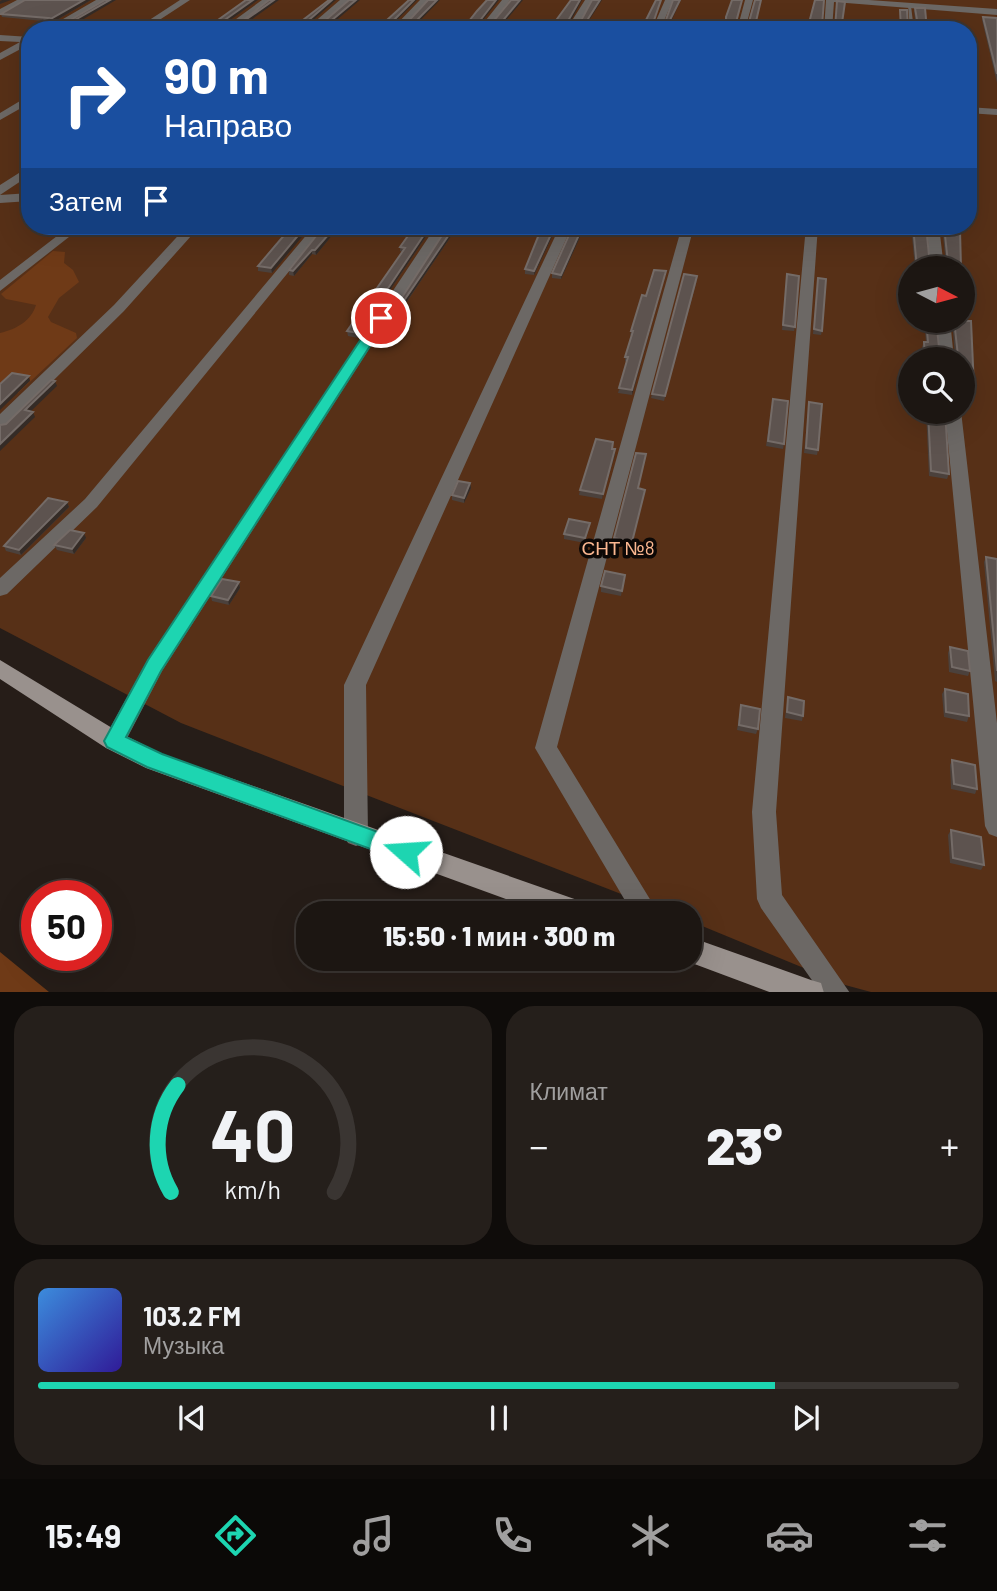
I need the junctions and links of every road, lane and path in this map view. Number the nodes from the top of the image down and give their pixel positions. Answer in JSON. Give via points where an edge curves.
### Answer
{"nodes":[{"id":1,"x":23,"y":0,"type":"edge"},
{"id":2,"x":102,"y":0,"type":"edge"},
{"id":3,"x":186,"y":0,"type":"edge"},
{"id":4,"x":267,"y":0,"type":"edge"},
{"id":5,"x":345,"y":0,"type":"edge"},
{"id":6,"x":425,"y":0,"type":"edge"},
{"id":7,"x":506,"y":0,"type":"edge"},
{"id":8,"x":589,"y":0,"type":"edge"},
{"id":9,"x":669,"y":0,"type":"edge"},
{"id":10,"x":749,"y":0,"type":"edge"},
{"id":11,"x":830,"y":0,"type":"edge"},
{"id":12,"x":836,"y":0,"type":"edge"},
{"id":13,"x":916,"y":4,"type":"edge"},
{"id":14,"x":0,"y":12,"type":"edge"},
{"id":15,"x":997,"y":13,"type":"edge"},
{"id":16,"x":64,"y":21,"type":"edge"},
{"id":17,"x":152,"y":21,"type":"edge"},
{"id":18,"x":238,"y":21,"type":"edge"},
{"id":19,"x":320,"y":21,"type":"edge"},
{"id":20,"x":404,"y":21,"type":"edge"},
{"id":21,"x":489,"y":21,"type":"edge"},
{"id":22,"x":576,"y":21,"type":"edge"},
{"id":23,"x":660,"y":21,"type":"edge"},
{"id":24,"x":743,"y":21,"type":"edge"},
{"id":25,"x":829,"y":21,"type":"edge"},
{"id":26,"x":0,"y":38,"type":"edge"},
{"id":27,"x":21,"y":39,"type":"edge"},
{"id":28,"x":21,"y":45,"type":"edge"},
{"id":29,"x":0,"y":57,"type":"edge"},
{"id":30,"x":21,"y":104,"type":"edge"},
{"id":31,"x":977,"y":111,"type":"edge"},
{"id":32,"x":997,"y":112,"type":"edge"},
{"id":33,"x":0,"y":117,"type":"edge"},
{"id":34,"x":21,"y":176,"type":"edge"},
{"id":35,"x":0,"y":191,"type":"edge"},
{"id":36,"x":21,"y":198,"type":"edge"},
{"id":37,"x":0,"y":199,"type":"edge"},
{"id":38,"x":65,"y":235,"type":"edge"},
{"id":39,"x":186,"y":235,"type":"edge"},
{"id":40,"x":313,"y":235,"type":"edge"},
{"id":41,"x":436,"y":235,"type":"edge"},
{"id":42,"x":562,"y":235,"type":"edge"},
{"id":43,"x":686,"y":235,"type":"edge"},
{"id":44,"x":811,"y":235,"type":"edge"},
{"id":45,"x":934,"y":235,"type":"edge"},
{"id":46,"x":936,"y":256,"type":"edge"},
{"id":47,"x":0,"y":287,"type":"edge"},
{"id":48,"x":0,"y":424,"type":"edge"},
{"id":49,"x":954,"y":424,"type":"edge"},
{"id":50,"x":0,"y":589,"type":"edge"},
{"id":51,"x":0,"y":668,"type":"edge"},
{"id":52,"x":114,"y":741,"type":"junction"},
{"id":53,"x":997,"y":825,"type":"edge"},
{"id":54,"x":356,"y":835,"type":"junction"},
{"id":55,"x":546,"y":901,"type":"edge"},
{"id":56,"x":639,"y":901,"type":"edge"},
{"id":57,"x":702,"y":954,"type":"edge"},
{"id":58,"x":811,"y":992,"type":"edge"},
{"id":59,"x":837,"y":992,"type":"edge"}],
"edges":[{"from":1,"to":14,"type":"street"},
{"from":2,"to":16,"type":"street"},
{"from":3,"to":17,"type":"street"},
{"from":4,"to":18,"type":"street"},
{"from":5,"to":19,"type":"street"},
{"from":6,"to":20,"type":"street"},
{"from":7,"to":21,"type":"street"},
{"from":8,"to":22,"type":"street"},
{"from":9,"to":23,"type":"street"},
{"from":10,"to":24,"type":"street"},
{"from":11,"to":25,"type":"street"},
{"from":12,"to":13,"type":"street"},
{"from":13,"to":15,"type":"street"},
{"from":26,"to":27,"type":"street"},
{"from":28,"to":29,"type":"street"},
{"from":30,"to":33,"type":"street"},
{"from":31,"to":32,"type":"street"},
{"from":34,"to":35,"type":"street"},
{"from":36,"to":37,"type":"street"},
{"from":38,"to":47,"type":"street"},
{"from":39,"to":48,"type":"street","via":[[120,308]]},
{"from":40,"to":50,"type":"street","via":[[91,503]]},
{"from":41,"to":52,"type":"street","via":[[155,665]]},
{"from":42,"to":54,"type":"street","via":[[355,685]]},
{"from":43,"to":56,"type":"street","via":[[547,748]]},
{"from":44,"to":59,"type":"street","via":[[764,812],[770,899]]},
{"from":45,"to":46,"type":"street"},
{"from":49,"to":53,"type":"street"},
{"from":51,"to":52,"type":"main road"},
{"from":52,"to":54,"type":"main road","via":[[154,761]]},
{"from":54,"to":55,"type":"main road"},
{"from":57,"to":58,"type":"main road"}]}
